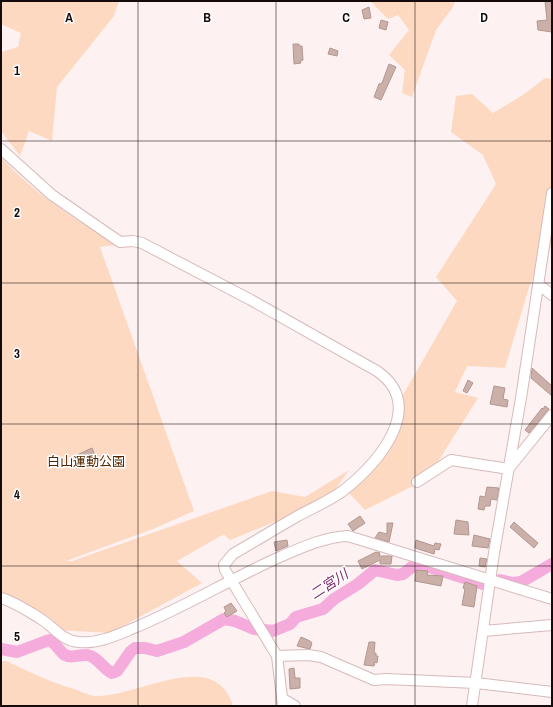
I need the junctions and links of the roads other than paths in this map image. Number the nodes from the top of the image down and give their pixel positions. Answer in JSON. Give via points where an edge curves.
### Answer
{"nodes":[{"id":1,"x":1,"y":149,"type":"edge"},
{"id":2,"x":552,"y":193,"type":"edge"},
{"id":3,"x":538,"y":284,"type":"junction"},
{"id":4,"x":552,"y":295,"type":"edge"},
{"id":5,"x":552,"y":415,"type":"edge"},
{"id":6,"x":509,"y":469,"type":"junction"},
{"id":7,"x":417,"y":482,"type":"dead end"},
{"id":8,"x":232,"y":580,"type":"junction"},
{"id":9,"x":491,"y":581,"type":"junction"},
{"id":10,"x":1,"y":598,"type":"edge"},
{"id":11,"x":552,"y":599,"type":"edge"},
{"id":12,"x":552,"y":625,"type":"edge"},
{"id":13,"x":483,"y":631,"type":"junction"},
{"id":14,"x":277,"y":656,"type":"junction"},
{"id":15,"x":476,"y":683,"type":"junction"},
{"id":16,"x":552,"y":692,"type":"edge"},
{"id":17,"x":283,"y":703,"type":"edge"},
{"id":18,"x":295,"y":706,"type":"edge"},
{"id":19,"x":472,"y":706,"type":"edge"}],
"edges":[{"from":1,"to":8,"type":"street","via":[[52,195],[120,242],[142,243],[251,300],[377,371],[388,378],[395,390],[400,403],[400,414],[384,448],[369,468],[332,498],[229,557],[224,565]]},
{"from":2,"to":3,"type":"street"},
{"from":3,"to":4,"type":"street"},
{"from":3,"to":6,"type":"street"},
{"from":5,"to":6,"type":"street"},
{"from":6,"to":7,"type":"street","via":[[450,460]]},
{"from":6,"to":9,"type":"street"},
{"from":8,"to":9,"type":"street","via":[[256,567],[316,543],[348,536]]},
{"from":8,"to":10,"type":"street","via":[[141,625],[110,638],[90,642],[70,641],[42,619],[14,602]]},
{"from":8,"to":14,"type":"street"},
{"from":9,"to":11,"type":"street"},
{"from":9,"to":13,"type":"street"},
{"from":12,"to":13,"type":"street"},
{"from":13,"to":15,"type":"street"},
{"from":14,"to":15,"type":"street","via":[[321,657],[374,680]]},
{"from":14,"to":17,"type":"street"},
{"from":15,"to":16,"type":"street"},
{"from":15,"to":19,"type":"street"},
{"from":17,"to":18,"type":"street"}]}
